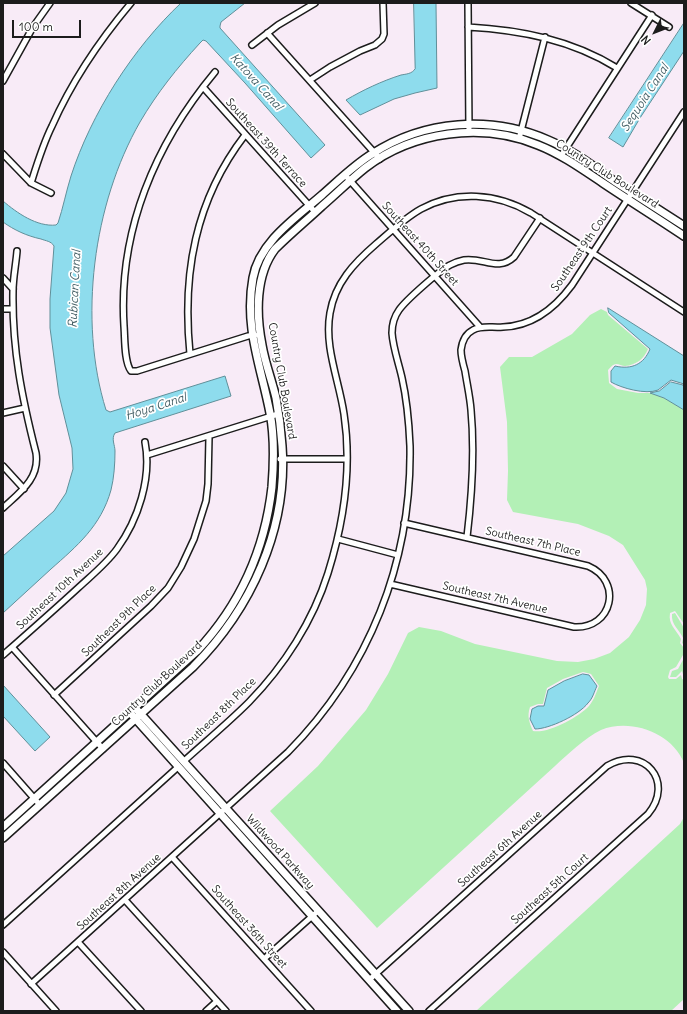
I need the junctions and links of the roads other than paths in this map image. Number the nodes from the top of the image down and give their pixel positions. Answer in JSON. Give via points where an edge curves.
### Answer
{"nodes":[{"id":1,"x":50,"y":3,"type":"edge"},
{"id":2,"x":131,"y":3,"type":"edge"},
{"id":3,"x":315,"y":3,"type":"edge"},
{"id":4,"x":383,"y":3,"type":"edge"},
{"id":5,"x":468,"y":3,"type":"edge"},
{"id":6,"x":631,"y":3,"type":"edge"},
{"id":7,"x":652,"y":14,"type":"junction"},
{"id":8,"x":468,"y":27,"type":"junction"},
{"id":9,"x":670,"y":27,"type":"dead end"},
{"id":10,"x":267,"y":33,"type":"junction"},
{"id":11,"x":544,"y":37,"type":"junction"},
{"id":12,"x":252,"y":45,"type":"dead end"},
{"id":13,"x":617,"y":68,"type":"junction"},
{"id":14,"x":215,"y":72,"type":"dead end"},
{"id":15,"x":310,"y":80,"type":"junction"},
{"id":16,"x":3,"y":81,"type":"edge"},
{"id":17,"x":203,"y":87,"type":"junction"},
{"id":18,"x":684,"y":112,"type":"edge"},
{"id":19,"x":469,"y":124,"type":"junction"},
{"id":20,"x":521,"y":130,"type":"junction"},
{"id":21,"x":469,"y":132,"type":"junction"},
{"id":22,"x":246,"y":135,"type":"junction"},
{"id":23,"x":519,"y":139,"type":"junction"},
{"id":24,"x":565,"y":149,"type":"junction"},
{"id":25,"x":374,"y":152,"type":"junction"},
{"id":26,"x":3,"y":154,"type":"edge"},
{"id":27,"x":561,"y":156,"type":"junction"},
{"id":28,"x":380,"y":159,"type":"junction"},
{"id":29,"x":345,"y":175,"type":"junction"},
{"id":30,"x":351,"y":181,"type":"junction"},
{"id":31,"x":31,"y":183,"type":"junction"},
{"id":32,"x":51,"y":193,"type":"dead end"},
{"id":33,"x":632,"y":193,"type":"junction"},
{"id":34,"x":628,"y":199,"type":"junction"},
{"id":35,"x":310,"y":206,"type":"junction"},
{"id":36,"x":315,"y":212,"type":"junction"},
{"id":37,"x":540,"y":218,"type":"junction"},
{"id":38,"x":684,"y":226,"type":"edge"},
{"id":39,"x":393,"y":229,"type":"junction"},
{"id":40,"x":683,"y":233,"type":"edge"},
{"id":41,"x":17,"y":251,"type":"dead end"},
{"id":42,"x":593,"y":253,"type":"junction"},
{"id":43,"x":435,"y":276,"type":"junction"},
{"id":44,"x":3,"y":278,"type":"edge"},
{"id":45,"x":13,"y":289,"type":"junction"},
{"id":46,"x":3,"y":309,"type":"edge"},
{"id":47,"x":13,"y":309,"type":"junction"},
{"id":48,"x":684,"y":312,"type":"edge"},
{"id":49,"x":480,"y":327,"type":"junction"},
{"id":50,"x":260,"y":334,"type":"junction"},
{"id":51,"x":252,"y":336,"type":"junction"},
{"id":52,"x":190,"y":354,"type":"junction"},
{"id":53,"x":25,"y":408,"type":"junction"},
{"id":54,"x":3,"y":413,"type":"edge"},
{"id":55,"x":278,"y":414,"type":"junction"},
{"id":56,"x":271,"y":417,"type":"junction"},
{"id":57,"x":209,"y":437,"type":"junction"},
{"id":58,"x":145,"y":442,"type":"dead end"},
{"id":59,"x":147,"y":455,"type":"junction"},
{"id":60,"x":347,"y":458,"type":"junction"},
{"id":61,"x":274,"y":459,"type":"junction"},
{"id":62,"x":283,"y":459,"type":"junction"},
{"id":63,"x":3,"y":466,"type":"edge"},
{"id":64,"x":24,"y":489,"type":"junction"},
{"id":65,"x":3,"y":508,"type":"edge"},
{"id":66,"x":404,"y":523,"type":"junction"},
{"id":67,"x":466,"y":537,"type":"junction"},
{"id":68,"x":338,"y":539,"type":"junction"},
{"id":69,"x":398,"y":555,"type":"junction"},
{"id":70,"x":390,"y":584,"type":"junction"},
{"id":71,"x":596,"y":622,"type":"joint"},
{"id":72,"x":12,"y":647,"type":"junction"},
{"id":73,"x":3,"y":655,"type":"edge"},
{"id":74,"x":54,"y":695,"type":"junction"},
{"id":75,"x":136,"y":708,"type":"junction"},
{"id":76,"x":130,"y":713,"type":"junction"},
{"id":77,"x":141,"y":714,"type":"junction"},
{"id":78,"x":135,"y":719,"type":"junction"},
{"id":79,"x":97,"y":742,"type":"junction"},
{"id":80,"x":103,"y":749,"type":"junction"},
{"id":81,"x":184,"y":761,"type":"junction"},
{"id":82,"x":3,"y":763,"type":"edge"},
{"id":83,"x":178,"y":767,"type":"junction"},
{"id":84,"x":652,"y":771,"type":"joint"},
{"id":85,"x":35,"y":798,"type":"junction"},
{"id":86,"x":40,"y":805,"type":"junction"},
{"id":87,"x":226,"y":809,"type":"junction"},
{"id":88,"x":220,"y":814,"type":"junction"},
{"id":89,"x":3,"y":827,"type":"edge"},
{"id":90,"x":3,"y":838,"type":"edge"},
{"id":91,"x":172,"y":857,"type":"junction"},
{"id":92,"x":125,"y":900,"type":"junction"},
{"id":93,"x":318,"y":910,"type":"junction"},
{"id":94,"x":312,"y":916,"type":"junction"},
{"id":95,"x":3,"y":925,"type":"edge"},
{"id":96,"x":78,"y":942,"type":"junction"},
{"id":97,"x":3,"y":952,"type":"edge"},
{"id":98,"x":264,"y":959,"type":"junction"},
{"id":99,"x":376,"y":975,"type":"junction"},
{"id":100,"x":369,"y":980,"type":"junction"},
{"id":101,"x":31,"y":984,"type":"junction"},
{"id":102,"x":217,"y":1001,"type":"junction"},
{"id":103,"x":56,"y":1011,"type":"edge"},
{"id":104,"x":141,"y":1011,"type":"edge"},
{"id":105,"x":206,"y":1011,"type":"edge"},
{"id":106,"x":226,"y":1011,"type":"edge"},
{"id":107,"x":311,"y":1011,"type":"edge"},
{"id":108,"x":397,"y":1011,"type":"edge"},
{"id":109,"x":409,"y":1011,"type":"edge"},
{"id":110,"x":429,"y":1011,"type":"edge"}],
"edges":[{"from":1,"to":16,"type":"street","via":[[33,27]]},
{"from":2,"to":31,"type":"street","via":[[101,40],[68,93],[51,127]]},
{"from":3,"to":10,"type":"street"},
{"from":4,"to":15,"type":"street","via":[[382,39],[375,45],[344,58]]},
{"from":5,"to":8,"type":"street"},
{"from":6,"to":7,"type":"street"},
{"from":7,"to":9,"type":"street"},
{"from":7,"to":13,"type":"street"},
{"from":8,"to":11,"type":"street","via":[[507,30]]},
{"from":8,"to":19,"type":"street"},
{"from":10,"to":12,"type":"street"},
{"from":10,"to":15,"type":"street"},
{"from":11,"to":13,"type":"street","via":[[585,51]]},
{"from":11,"to":20,"type":"street"},
{"from":13,"to":24,"type":"street"},
{"from":14,"to":17,"type":"street"},
{"from":15,"to":25,"type":"street"},
{"from":17,"to":22,"type":"street","name":"Southeast 39th Terrace"},
{"from":17,"to":52,"type":"street","via":[[177,123],[145,188],[133,230],[126,271],[124,311],[125,349],[131,371]]},
{"from":18,"to":33,"type":"street","name":"Southeast 9th Court"},
{"from":19,"to":20,"type":"main road","name":"Country Club Boulevard"},
{"from":19,"to":21,"type":"street"},
{"from":19,"to":25,"type":"main road","name":"Country Club Boulevard","via":[[417,132]]},
{"from":20,"to":23,"type":"street"},
{"from":20,"to":24,"type":"main road","name":"Country Club Boulevard","via":[[547,139]]},
{"from":21,"to":23,"type":"main road","name":"Country Club Boulevard","via":[[499,134]]},
{"from":21,"to":28,"type":"main road","name":"Country Club Boulevard","via":[[422,140]]},
{"from":22,"to":35,"type":"street","name":"Southeast 39th Terrace"},
{"from":22,"to":52,"type":"street","via":[[215,184],[197,231],[187,299]]},
{"from":23,"to":27,"type":"main road","name":"Country Club Boulevard","via":[[537,144]]},
{"from":24,"to":27,"type":"street"},
{"from":24,"to":33,"type":"main road","name":"Country Club Boulevard"},
{"from":25,"to":28,"type":"street"},
{"from":25,"to":29,"type":"main road","name":"Country Club Boulevard"},
{"from":26,"to":31,"type":"street"},
{"from":27,"to":34,"type":"main road","name":"Country Club Boulevard"},
{"from":28,"to":30,"type":"main road","name":"Country Club Boulevard"},
{"from":29,"to":30,"type":"street","name":"Southeast 40th Street"},
{"from":29,"to":35,"type":"main road","name":"Country Club Boulevard"},
{"from":30,"to":36,"type":"main road","name":"Country Club Boulevard"},
{"from":30,"to":39,"type":"street","name":"Southeast 40th Street"},
{"from":31,"to":32,"type":"street"},
{"from":33,"to":34,"type":"street","name":"Southeast 9th Court"},
{"from":33,"to":38,"type":"main road","name":"Country Club Boulevard"},
{"from":34,"to":40,"type":"main road","name":"Country Club Boulevard"},
{"from":34,"to":42,"type":"street","name":"Southeast 9th Court"},
{"from":35,"to":36,"type":"street","name":"Southeast 39th Terrace"},
{"from":35,"to":51,"type":"main road","name":"Country Club Boulevard","via":[[273,240],[260,257],[251,291]]},
{"from":36,"to":50,"type":"main road","name":"Country Club Boulevard","via":[[279,245],[266,263],[261,278],[259,299]]},
{"from":37,"to":39,"type":"street","name":"Southeast 8th Place","via":[[506,201],[470,196],[451,198],[428,205]]},
{"from":37,"to":42,"type":"street","name":"Southeast 8th Place"},
{"from":37,"to":43,"type":"street","via":[[509,262],[495,264],[465,260],[449,266]]},
{"from":39,"to":43,"type":"street","name":"Southeast 40th Street"},
{"from":39,"to":60,"type":"street","name":"Southeast 8th Place","via":[[346,274],[331,309],[329,344],[342,404]]},
{"from":41,"to":45,"type":"street"},
{"from":42,"to":48,"type":"street","name":"Southeast 8th Place"},
{"from":42,"to":49,"type":"street","name":"Southeast 9th Court","via":[[565,295],[546,313],[516,326]]},
{"from":43,"to":49,"type":"street","name":"Southeast 40th Street"},
{"from":43,"to":66,"type":"street","via":[[400,308],[392,327],[408,421],[410,469]]},
{"from":44,"to":45,"type":"street"},
{"from":45,"to":47,"type":"street"},
{"from":46,"to":47,"type":"street"},
{"from":47,"to":53,"type":"street","via":[[16,356]]},
{"from":49,"to":67,"type":"street","via":[[466,335],[461,350],[473,433],[472,482]]},
{"from":50,"to":51,"type":"street"},
{"from":50,"to":55,"type":"main road","name":"Country Club Boulevard"},
{"from":51,"to":52,"type":"street"},
{"from":51,"to":56,"type":"main road","name":"Country Club Boulevard"},
{"from":53,"to":54,"type":"street"},
{"from":53,"to":64,"type":"street","via":[[37,461],[33,475]]},
{"from":55,"to":56,"type":"street"},
{"from":55,"to":62,"type":"main road","name":"Country Club Boulevard"},
{"from":56,"to":57,"type":"street"},
{"from":56,"to":61,"type":"main road","name":"Country Club Boulevard"},
{"from":57,"to":59,"type":"street"},
{"from":57,"to":74,"type":"street","name":"Southeast 9th Place","via":[[206,501],[194,539],[181,567],[168,588],[151,606]]},
{"from":58,"to":59,"type":"street","name":"Southeast 10th Avenue"},
{"from":59,"to":72,"type":"street","name":"Southeast 10th Avenue","via":[[141,500],[132,523],[117,549],[97,571]]},
{"from":60,"to":62,"type":"street"},
{"from":60,"to":68,"type":"street","name":"Southeast 8th Place"},
{"from":61,"to":62,"type":"street"},
{"from":61,"to":75,"type":"main road","name":"Country Club Boulevard","via":[[266,526],[255,560],[241,590],[205,642]]},
{"from":62,"to":77,"type":"main road","name":"Country Club Boulevard","via":[[275,523],[266,554],[247,598],[228,627],[202,658]]},
{"from":63,"to":64,"type":"street"},
{"from":64,"to":65,"type":"street"},
{"from":66,"to":67,"type":"street","name":"Southeast 7th Place"},
{"from":66,"to":69,"type":"street"},
{"from":67,"to":71,"type":"street","name":"Southeast 7th Place","via":[[594,568],[604,578],[610,596],[607,608]]},
{"from":68,"to":69,"type":"street"},
{"from":68,"to":81,"type":"street","name":"Southeast 8th Place","via":[[321,591],[287,655],[251,700]]},
{"from":69,"to":70,"type":"street"},
{"from":70,"to":71,"type":"street","name":"Southeast 7th Avenue","via":[[574,627],[585,627]]},
{"from":70,"to":87,"type":"street","via":[[363,649],[329,705],[292,748]]},
{"from":72,"to":73,"type":"street","name":"Southeast 10th Avenue"},
{"from":72,"to":74,"type":"street"},
{"from":74,"to":79,"type":"street"},
{"from":75,"to":76,"type":"main road","name":"Country Club Boulevard"},
{"from":75,"to":77,"type":"main road","name":"Wildwood Parkway"},
{"from":76,"to":78,"type":"main road","name":"Wildwood Parkway"},
{"from":76,"to":79,"type":"main road","name":"Country Club Boulevard"},
{"from":77,"to":78,"type":"main road","name":"Country Club Boulevard"},
{"from":77,"to":81,"type":"main road","name":"Wildwood Parkway"},
{"from":78,"to":80,"type":"main road","name":"Country Club Boulevard"},
{"from":78,"to":83,"type":"main road","name":"Wildwood Parkway"},
{"from":79,"to":80,"type":"street"},
{"from":79,"to":85,"type":"main road","name":"Country Club Boulevard"},
{"from":80,"to":86,"type":"main road","name":"Country Club Boulevard"},
{"from":81,"to":83,"type":"main road"},
{"from":81,"to":87,"type":"main road","name":"Wildwood Parkway"},
{"from":82,"to":85,"type":"street"},
{"from":83,"to":88,"type":"main road","name":"Wildwood Parkway"},
{"from":83,"to":95,"type":"street"},
{"from":84,"to":99,"type":"street","name":"Southeast 6th Avenue","via":[[634,759],[620,760],[607,766]]},
{"from":84,"to":110,"type":"street","name":"Southeast 5th Court","via":[[659,790],[648,814]]},
{"from":85,"to":86,"type":"street"},
{"from":85,"to":89,"type":"main road","name":"Country Club Boulevard"},
{"from":86,"to":90,"type":"main road","name":"Country Club Boulevard"},
{"from":87,"to":88,"type":"street","name":"Southeast 8th Avenue"},
{"from":87,"to":93,"type":"main road","name":"Wildwood Parkway"},
{"from":88,"to":91,"type":"street","name":"Southeast 8th Avenue"},
{"from":88,"to":94,"type":"main road","name":"Wildwood Parkway"},
{"from":91,"to":92,"type":"street","name":"Southeast 8th Avenue"},
{"from":91,"to":98,"type":"street","name":"Southeast 36th Street"},
{"from":92,"to":96,"type":"street","name":"Southeast 8th Avenue"},
{"from":92,"to":102,"type":"street"},
{"from":93,"to":94,"type":"street"},
{"from":93,"to":99,"type":"main road","name":"Wildwood Parkway"},
{"from":94,"to":98,"type":"street"},
{"from":94,"to":100,"type":"main road","name":"Wildwood Parkway"},
{"from":96,"to":101,"type":"street","name":"Southeast 8th Avenue"},
{"from":96,"to":104,"type":"street"},
{"from":97,"to":101,"type":"street"},
{"from":98,"to":107,"type":"street","name":"Southeast 36th Street"},
{"from":99,"to":100,"type":"street","name":"Southeast 6th Avenue"},
{"from":99,"to":109,"type":"main road","name":"Wildwood Parkway"},
{"from":100,"to":108,"type":"main road","name":"Wildwood Parkway"},
{"from":101,"to":103,"type":"street"},
{"from":102,"to":105,"type":"street"},
{"from":102,"to":106,"type":"street"}]}
